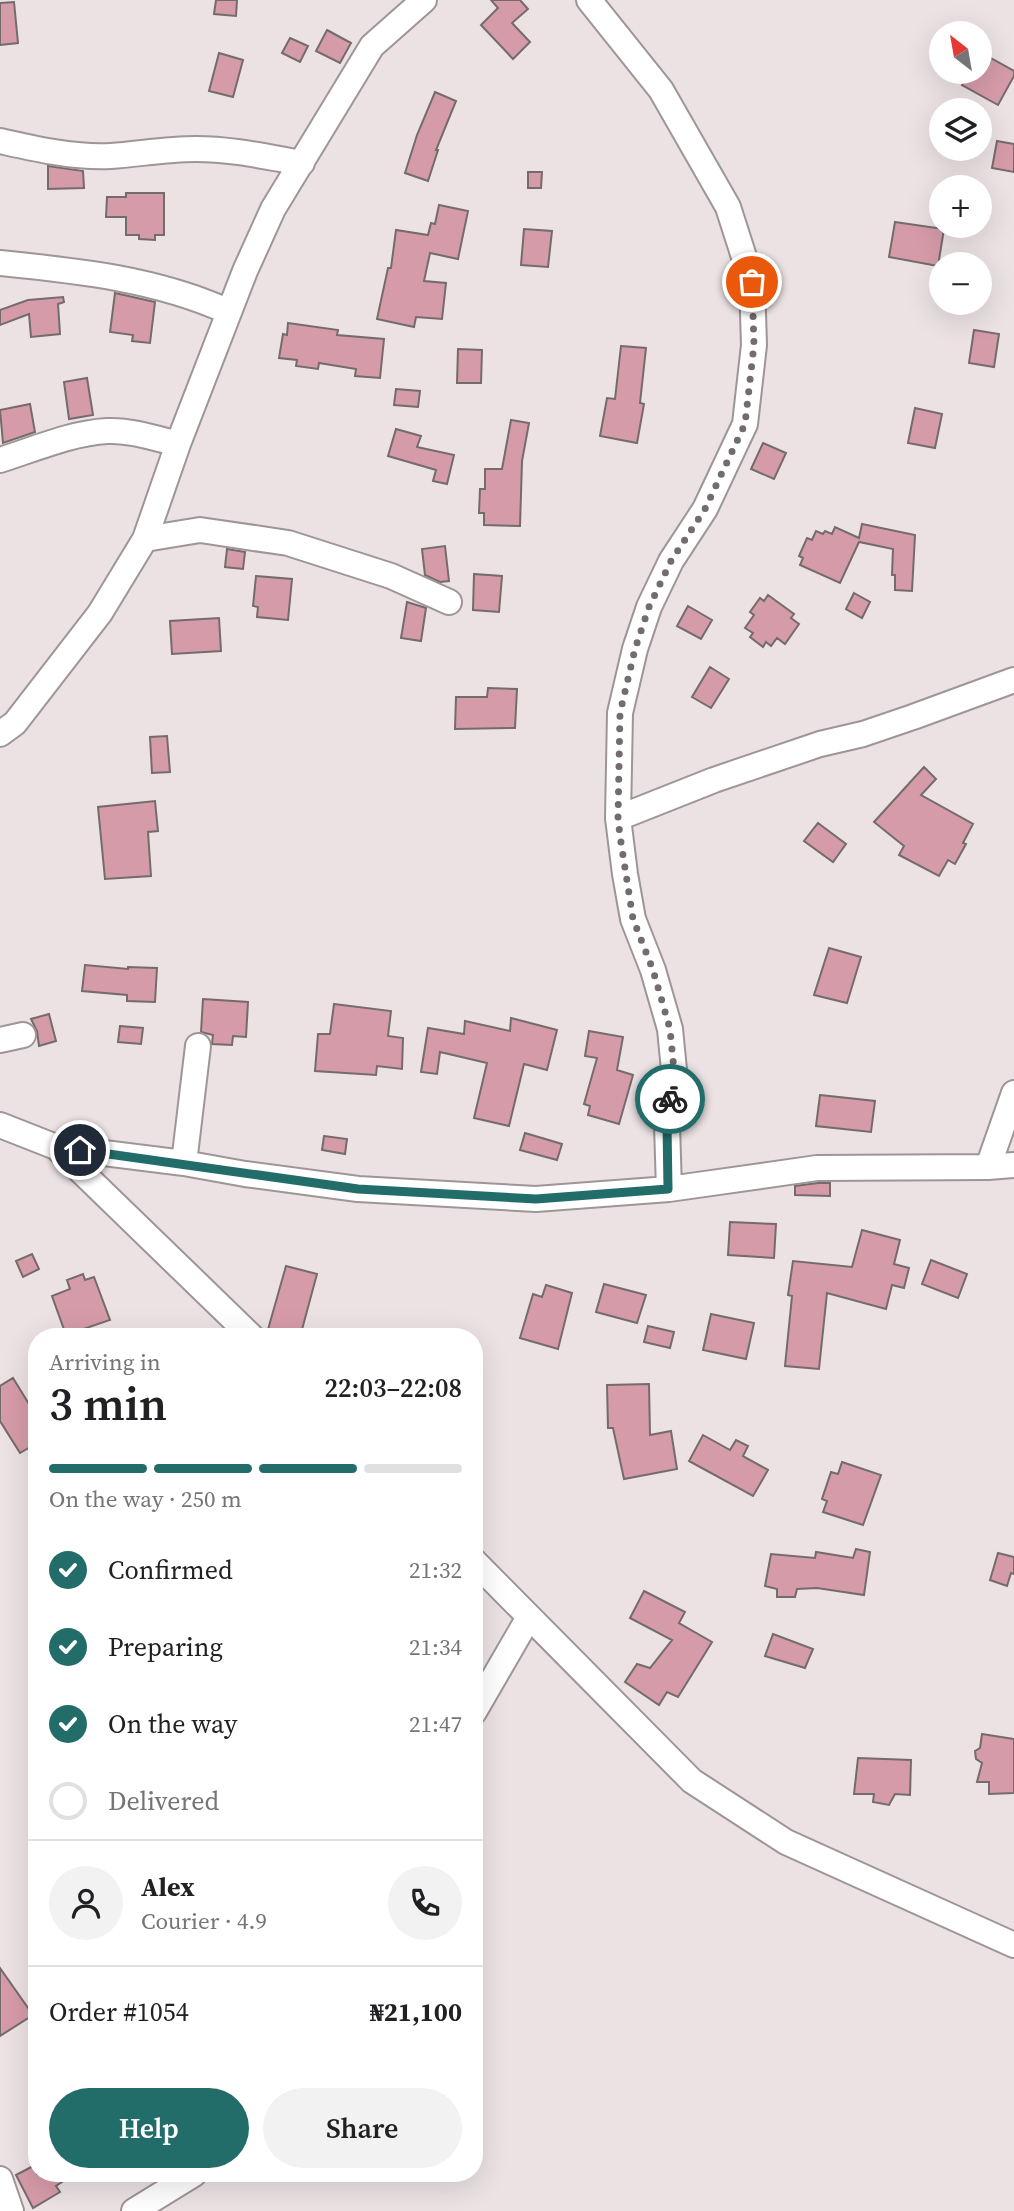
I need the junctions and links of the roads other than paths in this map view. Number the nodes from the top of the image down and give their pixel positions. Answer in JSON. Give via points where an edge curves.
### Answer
{"nodes":[{"id":1,"x":424,"y":0,"type":"edge"},
{"id":2,"x":589,"y":0,"type":"edge"},
{"id":3,"x":0,"y":141,"type":"edge"},
{"id":4,"x":302,"y":163,"type":"junction"},
{"id":5,"x":0,"y":263,"type":"edge"},
{"id":6,"x":229,"y":312,"type":"junction"},
{"id":7,"x":178,"y":444,"type":"junction"},
{"id":8,"x":0,"y":460,"type":"edge"},
{"id":9,"x":145,"y":539,"type":"junction"},
{"id":10,"x":449,"y":602,"type":"dead end"},
{"id":11,"x":1014,"y":680,"type":"edge"},
{"id":12,"x":0,"y":734,"type":"edge"},
{"id":13,"x":618,"y":818,"type":"junction"},
{"id":14,"x":198,"y":1046,"type":"dead end"},
{"id":15,"x":1014,"y":1093,"type":"edge"},
{"id":16,"x":0,"y":1125,"type":"edge"},
{"id":17,"x":57,"y":1147,"type":"junction"},
{"id":18,"x":184,"y":1163,"type":"junction"},
{"id":19,"x":1014,"y":1165,"type":"edge"},
{"id":20,"x":988,"y":1167,"type":"junction"},
{"id":21,"x":668,"y":1189,"type":"junction"},
{"id":22,"x":243,"y":1328,"type":"edge"},
{"id":23,"x":483,"y":1570,"type":"edge"},
{"id":24,"x":529,"y":1617,"type":"junction"},
{"id":25,"x":483,"y":1695,"type":"edge"},
{"id":26,"x":1014,"y":1945,"type":"edge"},
{"id":27,"x":0,"y":2179,"type":"edge"},
{"id":28,"x":181,"y":2182,"type":"edge"},
{"id":29,"x":11,"y":2211,"type":"edge"},
{"id":30,"x":134,"y":2211,"type":"edge"}],
"edges":[{"from":1,"to":4,"type":"street","via":[[372,46]]},
{"from":2,"to":13,"type":"street","via":[[661,90],[728,207],[752,282],[754,345],[745,424],[705,509],[671,561],[640,631],[620,713]]},
{"from":3,"to":4,"type":"street","via":[[82,155],[197,149]]},
{"from":4,"to":6,"type":"street","via":[[273,209]]},
{"from":5,"to":6,"type":"street","via":[[151,284]]},
{"from":6,"to":7,"type":"street"},
{"from":7,"to":8,"type":"street","via":[[109,431],[79,435]]},
{"from":7,"to":9,"type":"street"},
{"from":9,"to":10,"type":"street","via":[[200,530],[288,544],[391,576]]},
{"from":9,"to":12,"type":"street","via":[[100,613],[15,723]]},
{"from":11,"to":13,"type":"street","via":[[913,718],[714,780]]},
{"from":13,"to":21,"type":"street","via":[[633,919],[670,1029],[674,1070],[667,1125]]},
{"from":14,"to":18,"type":"street"},
{"from":15,"to":20,"type":"street"},
{"from":16,"to":17,"type":"street"},
{"from":17,"to":18,"type":"street"},
{"from":17,"to":22,"type":"street"},
{"from":18,"to":21,"type":"street","via":[[358,1189],[536,1199]]},
{"from":19,"to":20,"type":"street"},
{"from":20,"to":21,"type":"street","via":[[817,1168]]},
{"from":23,"to":24,"type":"street"},
{"from":24,"to":25,"type":"street"},
{"from":24,"to":26,"type":"street","via":[[692,1781],[786,1842]]},
{"from":27,"to":29,"type":"street"},
{"from":28,"to":30,"type":"street"}]}
